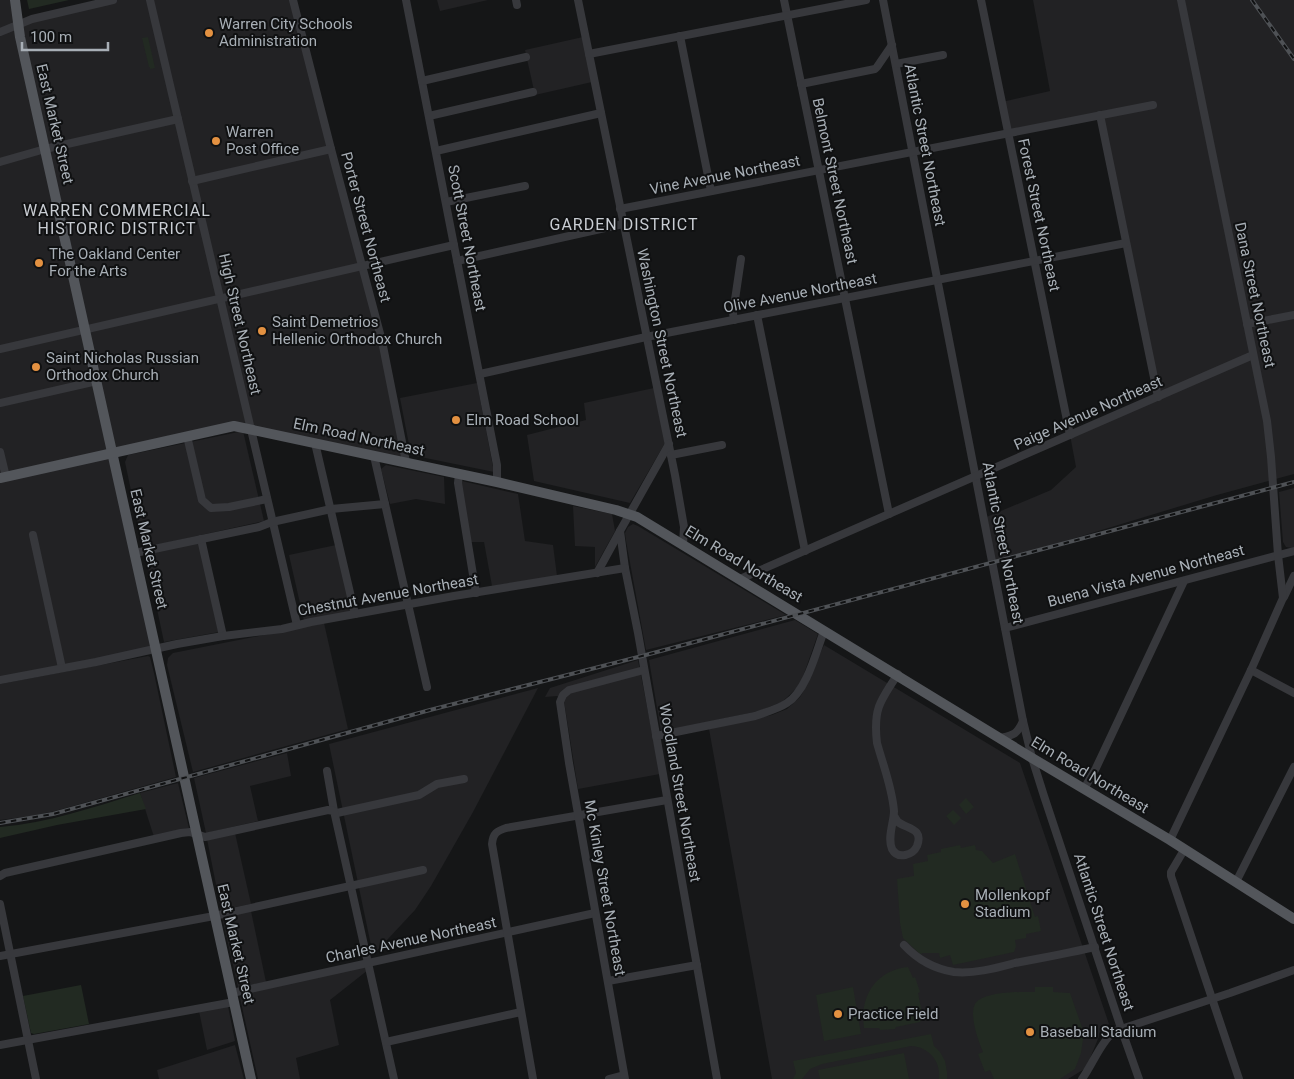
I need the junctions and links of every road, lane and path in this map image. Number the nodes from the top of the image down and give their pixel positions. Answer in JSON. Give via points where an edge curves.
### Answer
{"nodes":[{"id":1,"x":15,"y":0,"type":"edge"},
{"id":2,"x":113,"y":0,"type":"edge"},
{"id":3,"x":150,"y":0,"type":"edge"},
{"id":4,"x":293,"y":0,"type":"edge"},
{"id":5,"x":406,"y":0,"type":"edge"},
{"id":6,"x":578,"y":0,"type":"edge"},
{"id":7,"x":784,"y":0,"type":"edge"},
{"id":8,"x":866,"y":0,"type":"edge"},
{"id":9,"x":883,"y":0,"type":"edge"},
{"id":10,"x":981,"y":0,"type":"edge"},
{"id":11,"x":1181,"y":0,"type":"edge"},
{"id":12,"x":787,"y":15,"type":"junction"},
{"id":13,"x":18,"y":25,"type":"junction"},
{"id":14,"x":0,"y":32,"type":"edge"},
{"id":15,"x":680,"y":36,"type":"junction"},
{"id":16,"x":892,"y":45,"type":"junction"},
{"id":17,"x":589,"y":54,"type":"junction"},
{"id":18,"x":943,"y":55,"type":"dead end"},
{"id":19,"x":526,"y":57,"type":"dead end"},
{"id":20,"x":896,"y":64,"type":"junction"},
{"id":21,"x":422,"y":81,"type":"junction"},
{"id":22,"x":801,"y":84,"type":"junction"},
{"id":23,"x":533,"y":92,"type":"dead end"},
{"id":24,"x":1153,"y":105,"type":"dead end"},
{"id":25,"x":601,"y":113,"type":"junction"},
{"id":26,"x":1100,"y":115,"type":"junction"},
{"id":27,"x":429,"y":116,"type":"junction"},
{"id":28,"x":178,"y":119,"type":"junction"},
{"id":29,"x":1008,"y":133,"type":"junction"},
{"id":30,"x":45,"y":149,"type":"junction"},
{"id":31,"x":331,"y":149,"type":"junction"},
{"id":32,"x":436,"y":151,"type":"junction"},
{"id":33,"x":913,"y":152,"type":"junction"},
{"id":34,"x":0,"y":162,"type":"edge"},
{"id":35,"x":819,"y":170,"type":"junction"},
{"id":36,"x":192,"y":181,"type":"junction"},
{"id":37,"x":525,"y":186,"type":"dead end"},
{"id":38,"x":712,"y":191,"type":"junction"},
{"id":39,"x":446,"y":202,"type":"junction"},
{"id":40,"x":620,"y":209,"type":"junction"},
{"id":41,"x":623,"y":224,"type":"junction"},
{"id":42,"x":1126,"y":243,"type":"junction"},
{"id":43,"x":454,"y":246,"type":"junction"},
{"id":44,"x":741,"y":259,"type":"dead end"},
{"id":45,"x":457,"y":261,"type":"junction"},
{"id":46,"x":1034,"y":261,"type":"junction"},
{"id":47,"x":362,"y":266,"type":"junction"},
{"id":48,"x":938,"y":280,"type":"junction"},
{"id":49,"x":845,"y":298,"type":"junction"},
{"id":50,"x":220,"y":299,"type":"junction"},
{"id":51,"x":757,"y":315,"type":"junction"},
{"id":52,"x":1294,"y":315,"type":"edge"},
{"id":53,"x":734,"y":320,"type":"junction"},
{"id":54,"x":1247,"y":324,"type":"junction"},
{"id":55,"x":85,"y":330,"type":"junction"},
{"id":56,"x":646,"y":337,"type":"junction"},
{"id":57,"x":0,"y":348,"type":"edge"},
{"id":58,"x":1253,"y":355,"type":"junction"},
{"id":59,"x":480,"y":374,"type":"junction"},
{"id":60,"x":96,"y":381,"type":"junction"},
{"id":61,"x":1158,"y":397,"type":"junction"},
{"id":62,"x":0,"y":403,"type":"edge"},
{"id":63,"x":250,"y":429,"type":"junction"},
{"id":64,"x":1070,"y":435,"type":"junction"},
{"id":65,"x":187,"y":436,"type":"junction"},
{"id":66,"x":315,"y":443,"type":"junction"},
{"id":67,"x":668,"y":444,"type":"junction"},
{"id":68,"x":722,"y":445,"type":"dead end"},
{"id":69,"x":0,"y":452,"type":"edge"},
{"id":70,"x":113,"y":453,"type":"junction"},
{"id":71,"x":671,"y":455,"type":"junction"},
{"id":72,"x":374,"y":456,"type":"junction"},
{"id":73,"x":406,"y":462,"type":"junction"},
{"id":74,"x":459,"y":474,"type":"junction"},
{"id":75,"x":976,"y":476,"type":"junction"},
{"id":76,"x":3,"y":477,"type":"edge"},
{"id":77,"x":497,"y":482,"type":"junction"},
{"id":78,"x":267,"y":499,"type":"junction"},
{"id":79,"x":385,"y":504,"type":"junction"},
{"id":80,"x":331,"y":509,"type":"junction"},
{"id":81,"x":629,"y":514,"type":"junction"},
{"id":82,"x":889,"y":514,"type":"junction"},
{"id":83,"x":272,"y":522,"type":"junction"},
{"id":84,"x":620,"y":531,"type":"junction"},
{"id":85,"x":33,"y":535,"type":"dead end"},
{"id":86,"x":201,"y":539,"type":"junction"},
{"id":87,"x":684,"y":544,"type":"junction"},
{"id":88,"x":805,"y":551,"type":"junction"},
{"id":89,"x":1294,"y":551,"type":"edge"},
{"id":90,"x":135,"y":553,"type":"junction"},
{"id":91,"x":1278,"y":555,"type":"junction"},
{"id":92,"x":625,"y":568,"type":"junction"},
{"id":93,"x":597,"y":573,"type":"junction"},
{"id":94,"x":1294,"y":576,"type":"edge"},
{"id":95,"x":740,"y":579,"type":"junction"},
{"id":96,"x":1184,"y":581,"type":"junction"},
{"id":97,"x":476,"y":593,"type":"junction"},
{"id":98,"x":1284,"y":598,"type":"junction"},
{"id":99,"x":409,"y":604,"type":"junction"},
{"id":100,"x":355,"y":614,"type":"junction"},
{"id":101,"x":296,"y":625,"type":"junction"},
{"id":102,"x":1005,"y":628,"type":"junction"},
{"id":103,"x":824,"y":631,"type":"junction"},
{"id":104,"x":223,"y":636,"type":"junction"},
{"id":105,"x":156,"y":649,"type":"junction"},
{"id":106,"x":62,"y":668,"type":"junction"},
{"id":107,"x":644,"y":670,"type":"junction"},
{"id":108,"x":1251,"y":670,"type":"junction"},
{"id":109,"x":898,"y":674,"type":"junction"},
{"id":110,"x":0,"y":680,"type":"edge"},
{"id":111,"x":427,"y":687,"type":"dead end"},
{"id":112,"x":1294,"y":693,"type":"edge"},
{"id":113,"x":1023,"y":722,"type":"junction"},
{"id":114,"x":656,"y":736,"type":"junction"},
{"id":115,"x":1000,"y":738,"type":"junction"},
{"id":116,"x":1032,"y":758,"type":"junction"},
{"id":117,"x":1294,"y":767,"type":"edge"},
{"id":118,"x":327,"y":771,"type":"dead end"},
{"id":119,"x":464,"y":779,"type":"dead end"},
{"id":120,"x":1084,"y":789,"type":"junction"},
{"id":121,"x":667,"y":800,"type":"junction"},
{"id":122,"x":334,"y":811,"type":"junction"},
{"id":123,"x":579,"y":815,"type":"junction"},
{"id":124,"x":894,"y":816,"type":"junction"},
{"id":125,"x":196,"y":834,"type":"junction"},
{"id":126,"x":1170,"y":840,"type":"junction"},
{"id":127,"x":1184,"y":850,"type":"junction"},
{"id":128,"x":423,"y":870,"type":"dead end"},
{"id":129,"x":0,"y":876,"type":"edge"},
{"id":130,"x":1236,"y":882,"type":"junction"},
{"id":131,"x":351,"y":886,"type":"junction"},
{"id":132,"x":0,"y":904,"type":"edge"},
{"id":133,"x":596,"y":913,"type":"junction"},
{"id":134,"x":214,"y":916,"type":"junction"},
{"id":135,"x":1294,"y":919,"type":"edge"},
{"id":136,"x":507,"y":932,"type":"junction"},
{"id":137,"x":904,"y":945,"type":"dead end"},
{"id":138,"x":1095,"y":947,"type":"junction"},
{"id":139,"x":10,"y":954,"type":"junction"},
{"id":140,"x":0,"y":956,"type":"edge"},
{"id":141,"x":369,"y":963,"type":"junction"},
{"id":142,"x":697,"y":965,"type":"junction"},
{"id":143,"x":1294,"y":970,"type":"edge"},
{"id":144,"x":608,"y":981,"type":"junction"},
{"id":145,"x":233,"y":997,"type":"junction"},
{"id":146,"x":1212,"y":998,"type":"junction"},
{"id":147,"x":521,"y":1012,"type":"junction"},
{"id":148,"x":1121,"y":1028,"type":"junction"},
{"id":149,"x":28,"y":1040,"type":"junction"},
{"id":150,"x":386,"y":1042,"type":"junction"},
{"id":151,"x":0,"y":1045,"type":"edge"},
{"id":152,"x":624,"y":1077,"type":"edge"},
{"id":153,"x":36,"y":1079,"type":"edge"},
{"id":154,"x":251,"y":1079,"type":"edge"},
{"id":155,"x":394,"y":1079,"type":"edge"},
{"id":156,"x":533,"y":1079,"type":"edge"},
{"id":157,"x":609,"y":1079,"type":"edge"},
{"id":158,"x":717,"y":1079,"type":"edge"},
{"id":159,"x":1082,"y":1079,"type":"edge"},
{"id":160,"x":1139,"y":1079,"type":"edge"},
{"id":161,"x":1239,"y":1079,"type":"edge"}],
"edges":[{"from":1,"to":13,"type":"main road","name":"East Market Street"},
{"from":2,"to":13,"type":"street"},
{"from":3,"to":28,"type":"street","name":"High Street Northeast"},
{"from":4,"to":31,"type":"street","name":"Porter Street Northeast"},
{"from":5,"to":21,"type":"street","name":"Scott Street Northeast"},
{"from":6,"to":17,"type":"street","name":"Washington Street Northeast"},
{"from":7,"to":12,"type":"street","name":"Belmont Street Northeast"},
{"from":8,"to":12,"type":"street"},
{"from":9,"to":16,"type":"street","name":"Atlantic Street Northeast"},
{"from":10,"to":29,"type":"street","name":"Forest Street Northeast"},
{"from":11,"to":54,"type":"street","name":"Dana Street Northeast"},
{"from":12,"to":15,"type":"street"},
{"from":12,"to":22,"type":"street","name":"Belmont Street Northeast"},
{"from":13,"to":14,"type":"street"},
{"from":13,"to":30,"type":"main road","name":"East Market Street"},
{"from":15,"to":17,"type":"street"},
{"from":15,"to":38,"type":"street"},
{"from":16,"to":20,"type":"street","name":"Atlantic Street Northeast"},
{"from":16,"to":22,"type":"street","via":[[875,69]]},
{"from":17,"to":25,"type":"street","name":"Washington Street Northeast"},
{"from":18,"to":20,"type":"street"},
{"from":19,"to":21,"type":"street"},
{"from":20,"to":33,"type":"street","name":"Atlantic Street Northeast"},
{"from":21,"to":27,"type":"street","name":"Scott Street Northeast"},
{"from":22,"to":35,"type":"street","name":"Belmont Street Northeast"},
{"from":23,"to":27,"type":"street"},
{"from":24,"to":26,"type":"street","name":"Vine Avenue Northeast"},
{"from":25,"to":32,"type":"street"},
{"from":25,"to":40,"type":"street","name":"Washington Street Northeast"},
{"from":26,"to":29,"type":"street","name":"Vine Avenue Northeast"},
{"from":26,"to":42,"type":"street"},
{"from":27,"to":32,"type":"street","name":"Scott Street Northeast"},
{"from":28,"to":30,"type":"street"},
{"from":28,"to":36,"type":"street","name":"High Street Northeast"},
{"from":29,"to":33,"type":"street","name":"Vine Avenue Northeast"},
{"from":29,"to":46,"type":"street","name":"Forest Street Northeast"},
{"from":30,"to":34,"type":"street"},
{"from":30,"to":55,"type":"main road","name":"East Market Street"},
{"from":31,"to":36,"type":"street"},
{"from":31,"to":47,"type":"street","name":"Porter Street Northeast"},
{"from":32,"to":39,"type":"street","name":"Scott Street Northeast"},
{"from":33,"to":35,"type":"street","name":"Vine Avenue Northeast"},
{"from":33,"to":48,"type":"street","name":"Atlantic Street Northeast"},
{"from":35,"to":38,"type":"street","name":"Vine Avenue Northeast"},
{"from":35,"to":49,"type":"street","name":"Belmont Street Northeast"},
{"from":36,"to":50,"type":"street","name":"High Street Northeast"},
{"from":37,"to":39,"type":"street"},
{"from":38,"to":40,"type":"street","name":"Vine Avenue Northeast"},
{"from":39,"to":43,"type":"street","name":"Scott Street Northeast"},
{"from":40,"to":41,"type":"street","name":"Washington Street Northeast"},
{"from":41,"to":45,"type":"street"},
{"from":41,"to":56,"type":"street","name":"Washington Street Northeast"},
{"from":42,"to":46,"type":"street","name":"Olive Avenue Northeast"},
{"from":42,"to":61,"type":"street"},
{"from":43,"to":45,"type":"street","name":"Scott Street Northeast"},
{"from":43,"to":47,"type":"street"},
{"from":44,"to":53,"type":"street"},
{"from":45,"to":59,"type":"street","name":"Scott Street Northeast"},
{"from":46,"to":48,"type":"street","name":"Olive Avenue Northeast"},
{"from":46,"to":64,"type":"street","name":"Forest Street Northeast"},
{"from":47,"to":50,"type":"street"},
{"from":47,"to":73,"type":"street","name":"Porter Street Northeast","via":[[382,341]]},
{"from":48,"to":49,"type":"street","name":"Olive Avenue Northeast"},
{"from":48,"to":75,"type":"street","name":"Atlantic Street Northeast"},
{"from":49,"to":51,"type":"street","name":"Olive Avenue Northeast"},
{"from":49,"to":82,"type":"street","name":"Belmont Street Northeast"},
{"from":50,"to":55,"type":"street"},
{"from":50,"to":63,"type":"street","name":"High Street Northeast"},
{"from":51,"to":53,"type":"street","name":"Olive Avenue Northeast"},
{"from":51,"to":88,"type":"street"},
{"from":52,"to":54,"type":"street"},
{"from":53,"to":56,"type":"street","name":"Olive Avenue Northeast"},
{"from":54,"to":58,"type":"street","name":"Dana Street Northeast"},
{"from":55,"to":57,"type":"street"},
{"from":55,"to":60,"type":"main road","name":"East Market Street"},
{"from":56,"to":59,"type":"street","name":"Olive Avenue Northeast"},
{"from":56,"to":67,"type":"street","name":"Washington Street Northeast"},
{"from":58,"to":61,"type":"street","name":"Paige Avenue Northeast"},
{"from":58,"to":91,"type":"street","name":"Dana Street Northeast","via":[[1268,429]]},
{"from":59,"to":77,"type":"street","name":"Scott Street Northeast","via":[[497,465]]},
{"from":60,"to":62,"type":"street"},
{"from":60,"to":70,"type":"main road","name":"East Market Street"},
{"from":61,"to":64,"type":"street","name":"Paige Avenue Northeast"},
{"from":63,"to":65,"type":"main road","name":"Elm Road Northeast","via":[[234,426]]},
{"from":63,"to":66,"type":"main road","name":"Elm Road Northeast"},
{"from":63,"to":78,"type":"street","name":"High Street Northeast"},
{"from":64,"to":75,"type":"street","name":"Paige Avenue Northeast"},
{"from":65,"to":70,"type":"main road","name":"Elm Road Northeast"},
{"from":65,"to":78,"type":"street","via":[[202,500],[211,508]]},
{"from":66,"to":72,"type":"main road","name":"Elm Road Northeast"},
{"from":66,"to":80,"type":"street"},
{"from":67,"to":71,"type":"street","name":"Washington Street Northeast"},
{"from":67,"to":81,"type":"street"},
{"from":68,"to":71,"type":"street"},
{"from":69,"to":76,"type":"street"},
{"from":70,"to":76,"type":"main road","name":"Elm Road Northeast"},
{"from":70,"to":90,"type":"main road","name":"East Market Street"},
{"from":71,"to":87,"type":"street","name":"Washington Street Northeast","via":[[684,526]]},
{"from":72,"to":73,"type":"main road","name":"Elm Road Northeast"},
{"from":72,"to":79,"type":"street"},
{"from":73,"to":74,"type":"main road","name":"Elm Road Northeast"},
{"from":74,"to":77,"type":"main road","name":"Elm Road Northeast"},
{"from":74,"to":97,"type":"street"},
{"from":75,"to":82,"type":"street","name":"Paige Avenue Northeast"},
{"from":75,"to":102,"type":"street","name":"Atlantic Street Northeast"},
{"from":77,"to":81,"type":"main road","name":"Elm Road Northeast"},
{"from":78,"to":83,"type":"street","name":"High Street Northeast"},
{"from":79,"to":80,"type":"street"},
{"from":79,"to":99,"type":"street"},
{"from":80,"to":83,"type":"street"},
{"from":80,"to":100,"type":"street"},
{"from":81,"to":84,"type":"street"},
{"from":81,"to":87,"type":"main road","name":"Elm Road Northeast"},
{"from":82,"to":88,"type":"street","name":"Paige Avenue Northeast"},
{"from":83,"to":86,"type":"street"},
{"from":83,"to":101,"type":"street","name":"High Street Northeast"},
{"from":84,"to":92,"type":"street","name":"Woodland Street Northeast"},
{"from":84,"to":93,"type":"street"},
{"from":85,"to":106,"type":"street"},
{"from":86,"to":90,"type":"street"},
{"from":86,"to":104,"type":"street"},
{"from":87,"to":95,"type":"main road","name":"Elm Road Northeast"},
{"from":88,"to":95,"type":"street","name":"Paige Avenue Northeast"},
{"from":89,"to":91,"type":"street","name":"Buena Vista Avenue Northeast"},
{"from":90,"to":105,"type":"main road","name":"East Market Street"},
{"from":91,"to":96,"type":"street","name":"Buena Vista Avenue Northeast"},
{"from":91,"to":98,"type":"street","name":"Dana Street Northeast"},
{"from":92,"to":93,"type":"street","name":"Chestnut Avenue Northeast"},
{"from":92,"to":107,"type":"street","name":"Woodland Street Northeast"},
{"from":93,"to":97,"type":"street","name":"Chestnut Avenue Northeast"},
{"from":94,"to":98,"type":"street"},
{"from":95,"to":103,"type":"main road","name":"Elm Road Northeast"},
{"from":96,"to":102,"type":"street","name":"Buena Vista Avenue Northeast"},
{"from":96,"to":120,"type":"street"},
{"from":97,"to":99,"type":"street","name":"Chestnut Avenue Northeast"},
{"from":98,"to":108,"type":"street"},
{"from":99,"to":100,"type":"street","name":"Chestnut Avenue Northeast"},
{"from":99,"to":111,"type":"street"},
{"from":100,"to":101,"type":"street","name":"Chestnut Avenue Northeast"},
{"from":101,"to":104,"type":"street","name":"Chestnut Avenue Northeast"},
{"from":102,"to":113,"type":"street","name":"Atlantic Street Northeast"},
{"from":103,"to":109,"type":"main road","name":"Elm Road Northeast"},
{"from":103,"to":114,"type":"street","via":[[802,687],[792,700],[755,716]]},
{"from":104,"to":105,"type":"street","name":"Chestnut Avenue Northeast"},
{"from":105,"to":106,"type":"street","name":"Chestnut Avenue Northeast"},
{"from":105,"to":125,"type":"main road","name":"East Market Street"},
{"from":106,"to":110,"type":"street","name":"Chestnut Avenue Northeast"},
{"from":107,"to":114,"type":"street","name":"Woodland Street Northeast"},
{"from":107,"to":123,"type":"street","name":"Mc Kinley Street Northeast","via":[[569,690],[563,695],[560,702]]},
{"from":108,"to":112,"type":"street"},
{"from":108,"to":126,"type":"street"},
{"from":109,"to":115,"type":"main road","name":"Elm Road Northeast"},
{"from":109,"to":124,"type":"street","via":[[878,706],[876,724],[877,743],[891,791]]},
{"from":113,"to":115,"type":"street","via":[[1017,733]]},
{"from":113,"to":116,"type":"street","name":"Atlantic Street Northeast"},
{"from":114,"to":121,"type":"street","name":"Woodland Street Northeast"},
{"from":115,"to":116,"type":"main road","name":"Elm Road Northeast"},
{"from":116,"to":120,"type":"main road","name":"Elm Road Northeast"},
{"from":116,"to":138,"type":"street","name":"Atlantic Street Northeast"},
{"from":117,"to":130,"type":"street"},
{"from":118,"to":122,"type":"street"},
{"from":119,"to":122,"type":"street","via":[[437,784],[418,795],[337,813]]},
{"from":120,"to":126,"type":"main road","name":"Elm Road Northeast"},
{"from":121,"to":123,"type":"street"},
{"from":121,"to":142,"type":"street","name":"Woodland Street Northeast"},
{"from":122,"to":125,"type":"street","via":[[205,837]]},
{"from":122,"to":131,"type":"street"},
{"from":123,"to":133,"type":"street","name":"Mc Kinley Street Northeast"},
{"from":123,"to":136,"type":"street","via":[[506,828],[494,834],[492,844]]},
{"from":124,"to":124,"type":"street","via":[[892,849],[896,854],[911,854],[919,838],[913,829],[898,822]]},
{"from":125,"to":129,"type":"street","via":[[180,833]]},
{"from":125,"to":134,"type":"main road","name":"East Market Street"},
{"from":126,"to":127,"type":"main road","name":"Elm Road Northeast"},
{"from":127,"to":130,"type":"main road","name":"Elm Road Northeast"},
{"from":127,"to":146,"type":"street","via":[[1171,876]]},
{"from":128,"to":131,"type":"street"},
{"from":130,"to":135,"type":"main road","name":"Elm Road Northeast"},
{"from":131,"to":134,"type":"street"},
{"from":131,"to":141,"type":"street"},
{"from":132,"to":139,"type":"street"},
{"from":133,"to":136,"type":"street","name":"Charles Avenue Northeast"},
{"from":133,"to":144,"type":"street","name":"Mc Kinley Street Northeast"},
{"from":134,"to":139,"type":"street"},
{"from":134,"to":145,"type":"main road","name":"East Market Street"},
{"from":136,"to":141,"type":"street","name":"Charles Avenue Northeast"},
{"from":136,"to":147,"type":"street"},
{"from":137,"to":138,"type":"street","via":[[928,963],[962,972]]},
{"from":138,"to":148,"type":"street","name":"Atlantic Street Northeast"},
{"from":139,"to":140,"type":"street"},
{"from":139,"to":149,"type":"street"},
{"from":141,"to":145,"type":"street","name":"Charles Avenue Northeast"},
{"from":141,"to":150,"type":"street"},
{"from":142,"to":144,"type":"street"},
{"from":142,"to":158,"type":"street","name":"Woodland Street Northeast"},
{"from":143,"to":146,"type":"street"},
{"from":144,"to":152,"type":"street","name":"Mc Kinley Street Northeast"},
{"from":145,"to":149,"type":"street","name":"Charles Avenue Northeast"},
{"from":145,"to":154,"type":"main road","name":"East Market Street"},
{"from":146,"to":148,"type":"street"},
{"from":146,"to":161,"type":"street"},
{"from":147,"to":150,"type":"street"},
{"from":147,"to":156,"type":"street"},
{"from":148,"to":159,"type":"street","via":[[1110,1034]]},
{"from":148,"to":160,"type":"street","name":"Atlantic Street Northeast"},
{"from":149,"to":151,"type":"street","name":"Charles Avenue Northeast"},
{"from":149,"to":153,"type":"street"},
{"from":150,"to":155,"type":"street"},
{"from":152,"to":157,"type":"street"}]}
